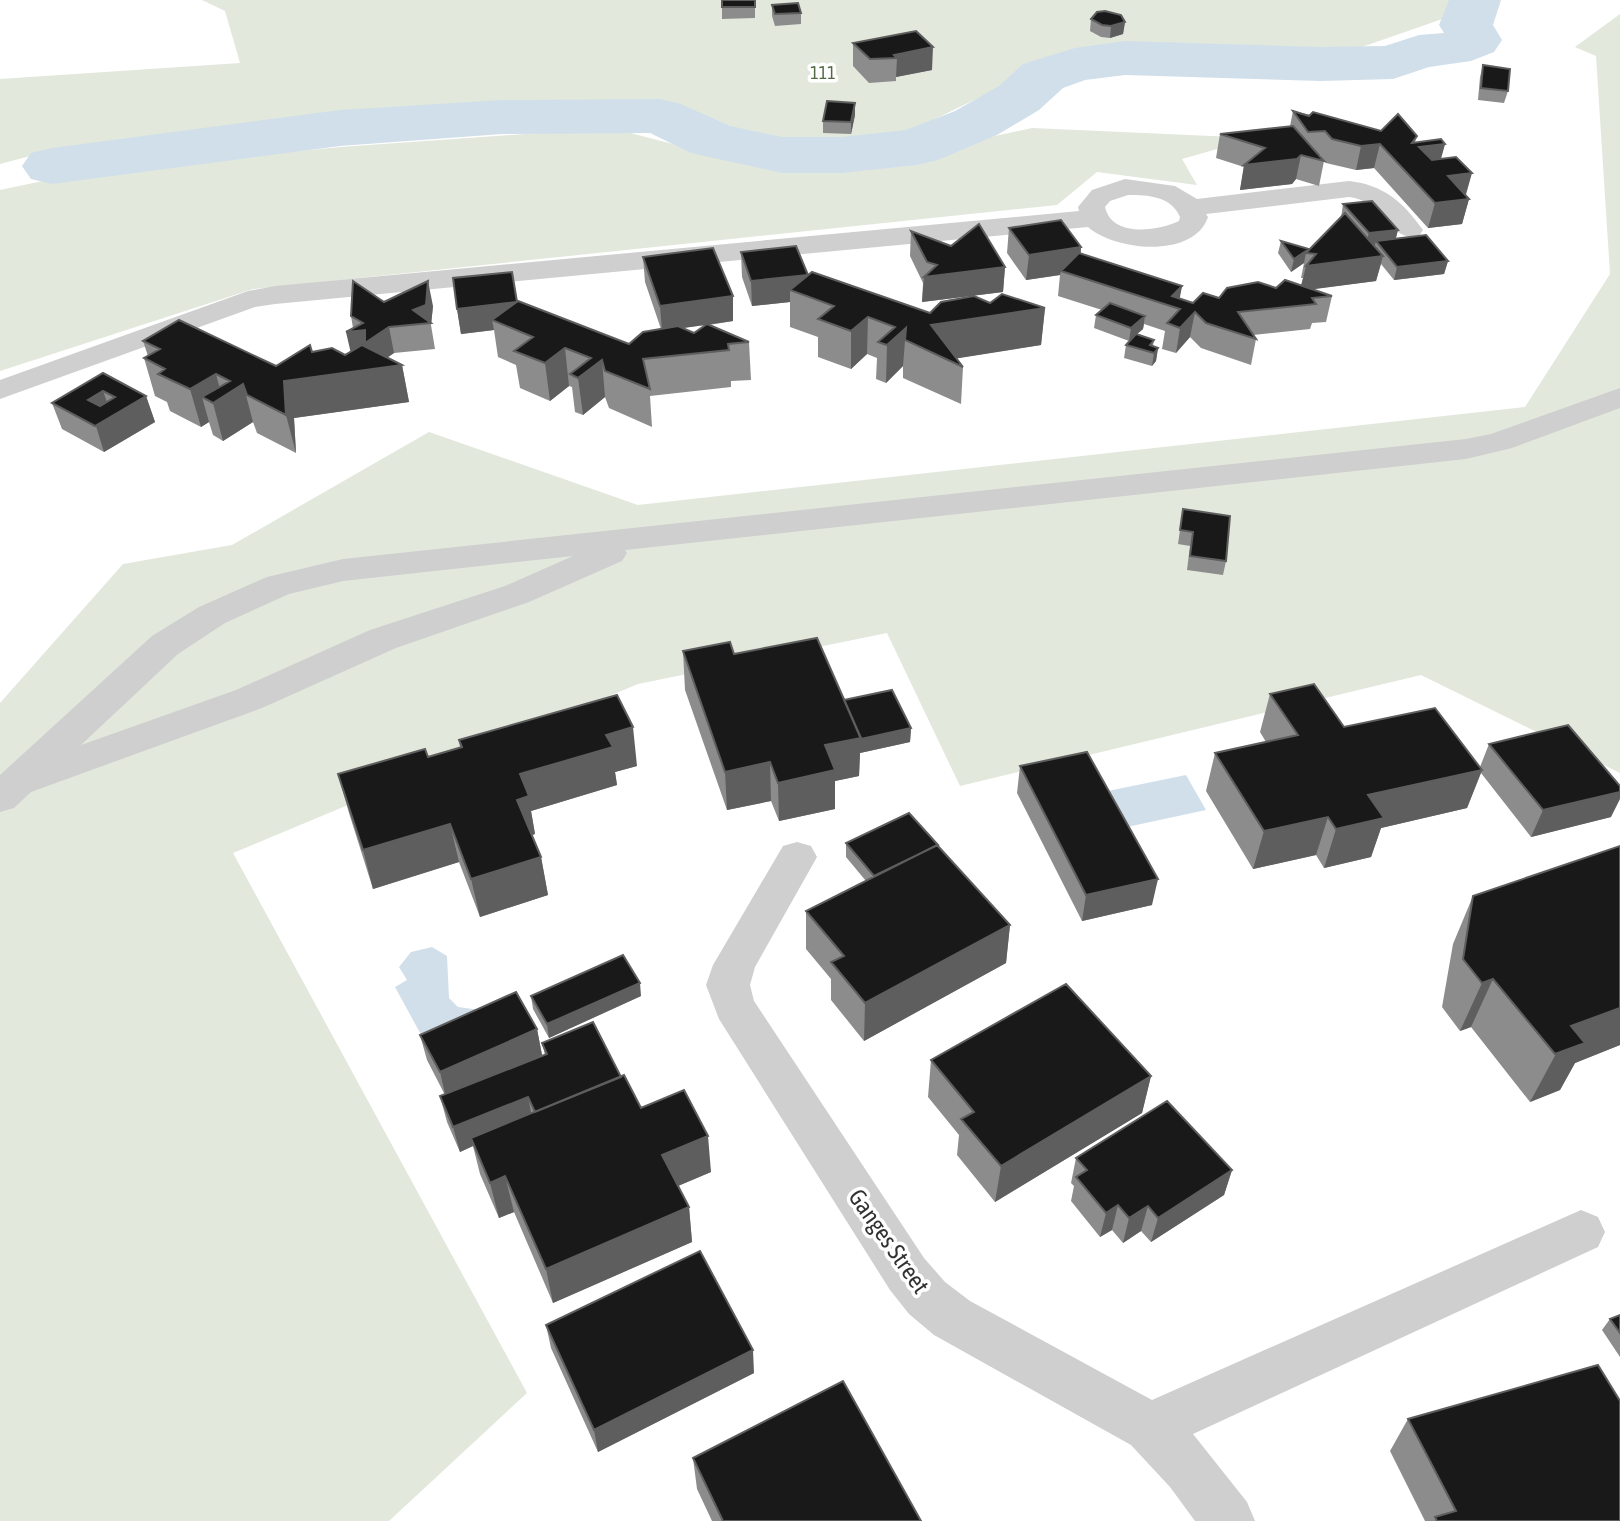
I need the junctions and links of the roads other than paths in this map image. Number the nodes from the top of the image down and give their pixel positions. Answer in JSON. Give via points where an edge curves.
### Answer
{"nodes":[{"id":1,"x":1191,"y":208,"type":"junction"},
{"id":2,"x":1093,"y":219,"type":"junction"},
{"id":3,"x":1409,"y":230,"type":"dead end"},
{"id":4,"x":0,"y":390,"type":"edge"},
{"id":5,"x":1620,"y":397,"type":"edge"},
{"id":6,"x":645,"y":538,"type":"junction"},
{"id":7,"x":7,"y":791,"type":"edge"},
{"id":8,"x":797,"y":857,"type":"dead end"},
{"id":9,"x":1580,"y":1232,"type":"dead end"},
{"id":10,"x":1150,"y":1427,"type":"junction"},
{"id":11,"x":1228,"y":1521,"type":"edge"}],
"edges":[{"from":1,"to":2,"type":"street","via":[[1191,226],[1159,238],[1115,234]]},
{"from":1,"to":2,"type":"street","via":[[1165,191],[1125,187],[1092,202]]},
{"from":1,"to":3,"type":"street","via":[[1365,190],[1380,195]]},
{"from":2,"to":4,"type":"street","via":[[275,295],[248,300]]},
{"from":5,"to":6,"type":"street","via":[[1466,449]]},
{"from":6,"to":7,"type":"street","via":[[517,594],[383,639],[249,699]]},
{"from":6,"to":7,"type":"street","via":[[343,570],[279,585],[212,615],[165,645]]},
{"from":8,"to":10,"type":"street","name":"Ganges Street","via":[[734,965],[728,985],[734,1006],[927,1298],[952,1318]]},
{"from":9,"to":10,"type":"street"},
{"from":10,"to":11,"type":"street","name":"Ganges Street","via":[[1189,1468]]}]}
